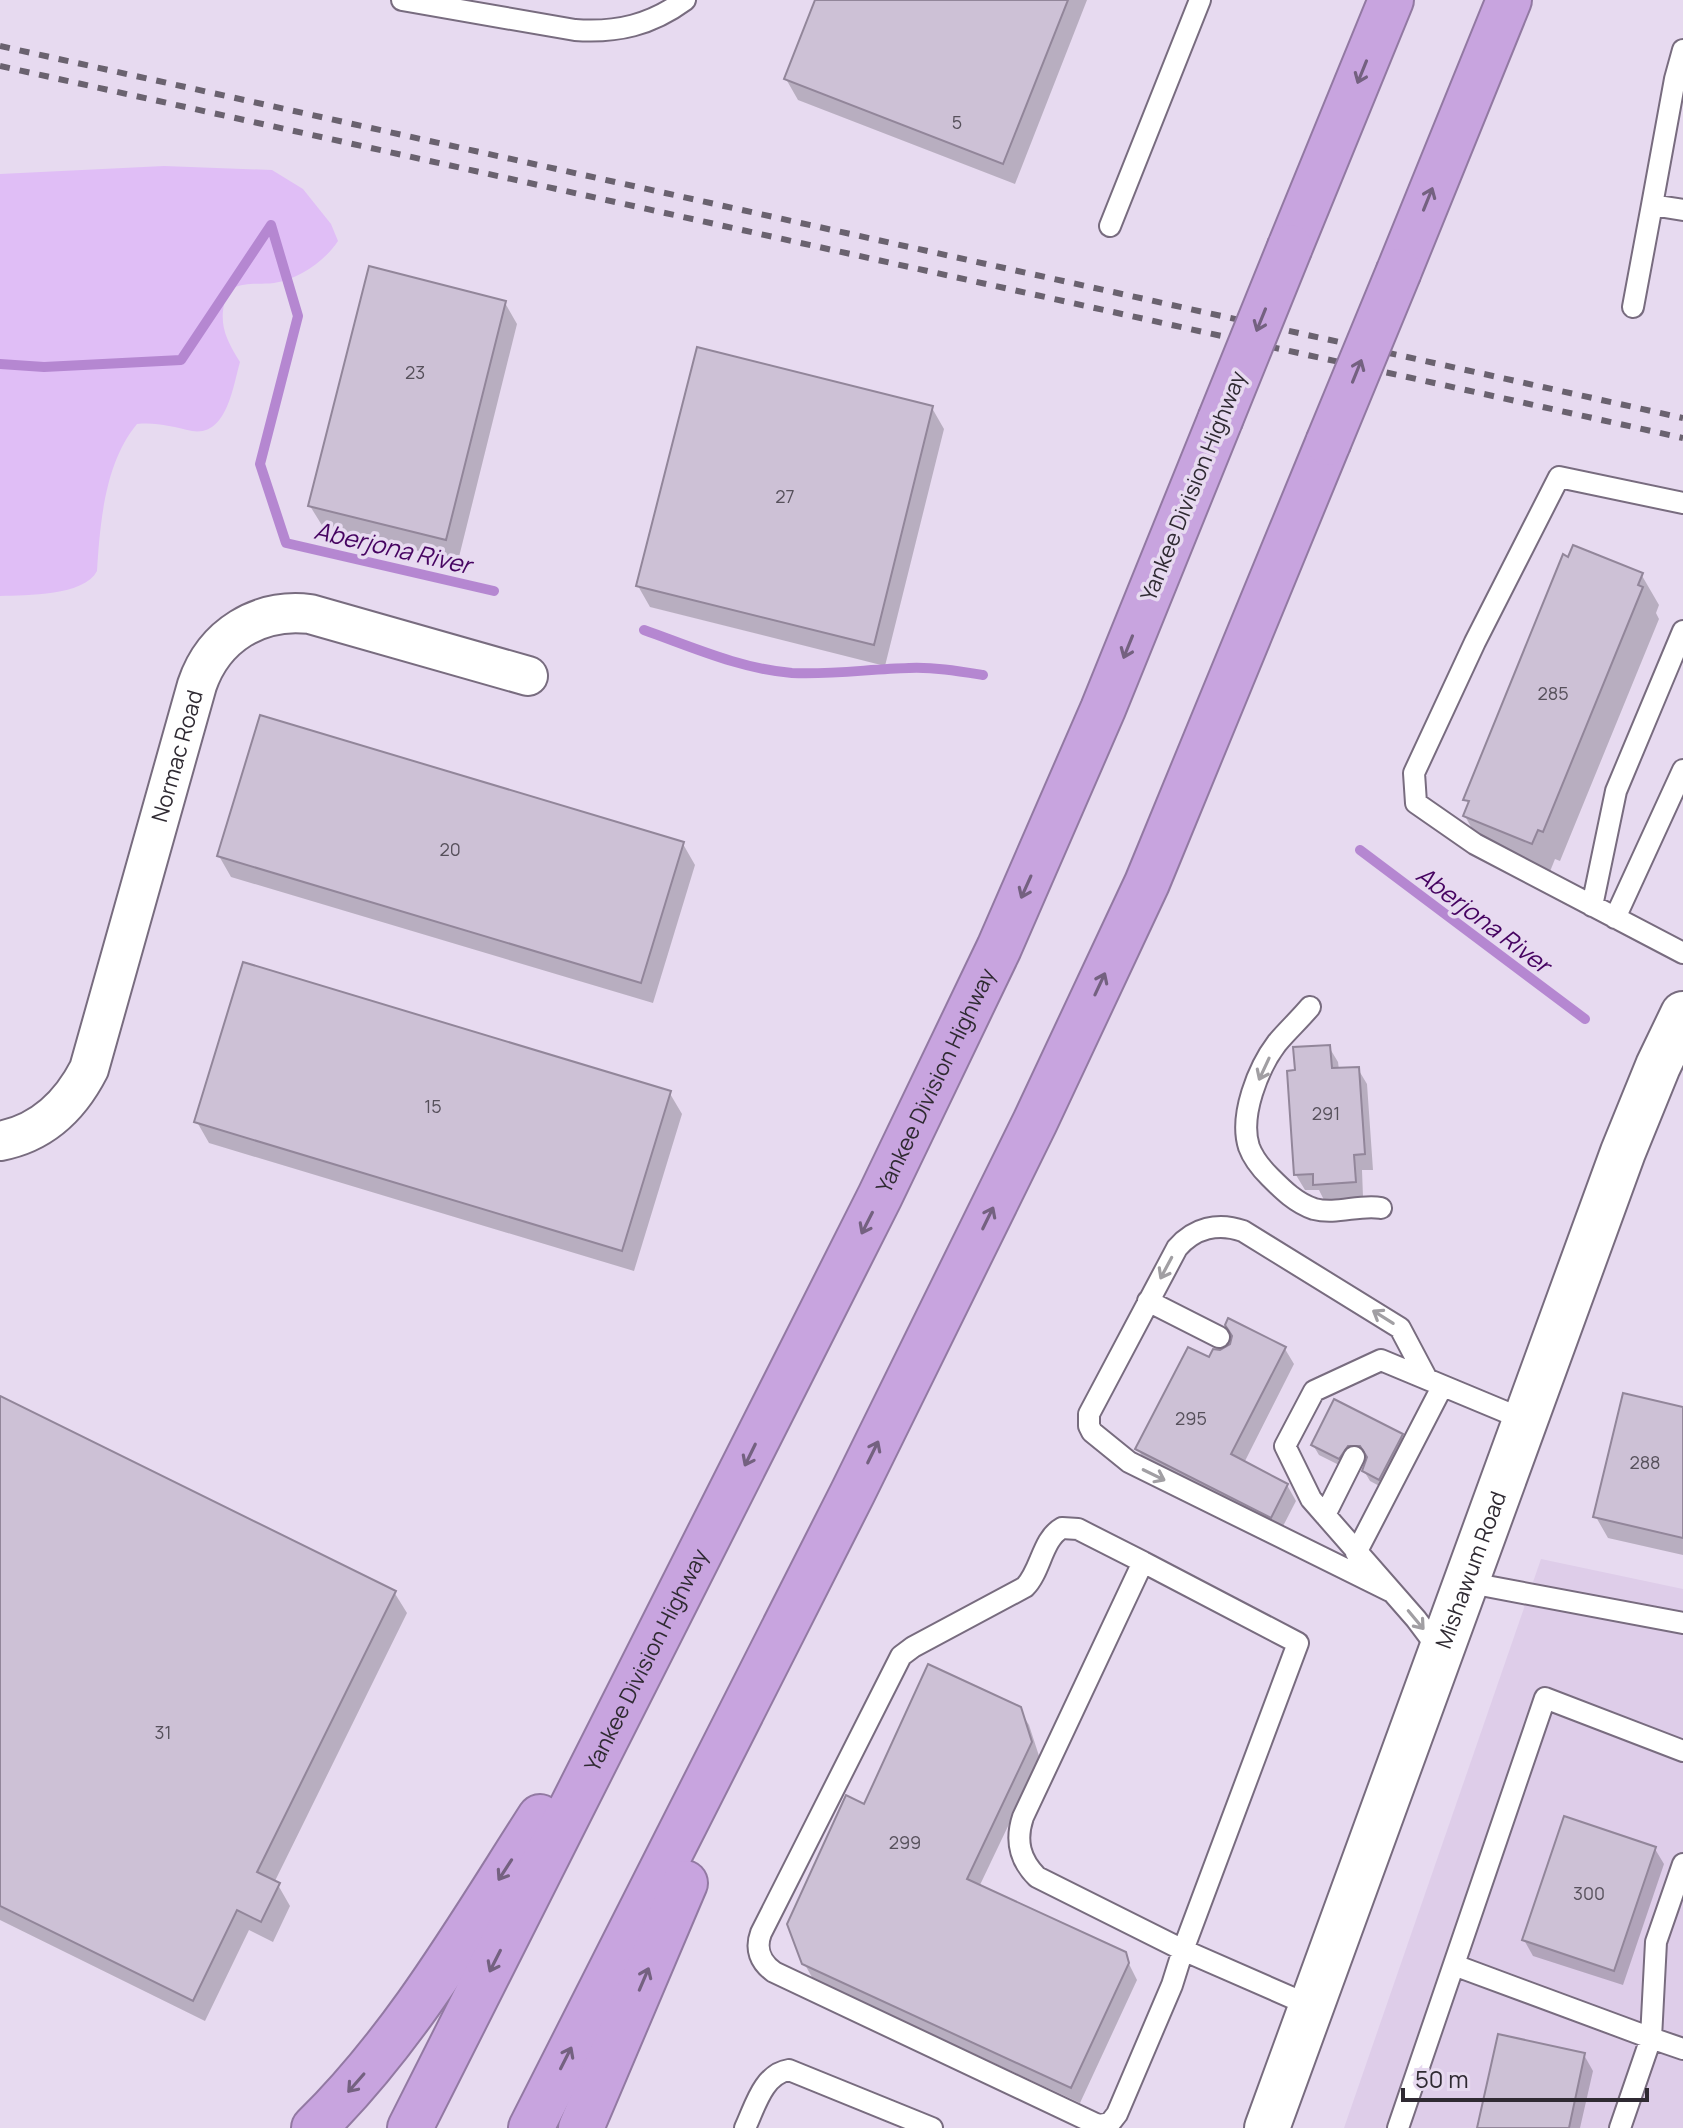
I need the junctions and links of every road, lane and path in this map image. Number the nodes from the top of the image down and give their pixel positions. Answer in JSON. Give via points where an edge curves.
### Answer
{"nodes":[{"id":1,"x":402,"y":0,"type":"edge"},
{"id":2,"x":685,"y":0,"type":"edge"},
{"id":3,"x":1200,"y":0,"type":"edge"},
{"id":4,"x":1391,"y":0,"type":"edge"},
{"id":5,"x":1509,"y":0,"type":"edge"},
{"id":6,"x":1683,"y":50,"type":"edge"},
{"id":7,"x":1652,"y":205,"type":"junction"},
{"id":8,"x":1683,"y":210,"type":"edge"},
{"id":9,"x":1110,"y":226,"type":"dead end"},
{"id":10,"x":1633,"y":307,"type":"dead end"},
{"id":11,"x":1683,"y":503,"type":"edge"},
{"id":12,"x":1683,"y":631,"type":"edge"},
{"id":13,"x":528,"y":676,"type":"dead end"},
{"id":14,"x":1683,"y":770,"type":"edge"},
{"id":15,"x":1592,"y":906,"type":"junction"},
{"id":16,"x":1615,"y":918,"type":"junction"},
{"id":17,"x":1683,"y":953,"type":"edge"},
{"id":18,"x":1310,"y":1007,"type":"dead end"},
{"id":19,"x":1683,"y":1014,"type":"edge"},
{"id":20,"x":0,"y":1141,"type":"edge"},
{"id":21,"x":1381,"y":1208,"type":"dead end"},
{"id":22,"x":1148,"y":1301,"type":"junction"},
{"id":23,"x":1219,"y":1337,"type":"dead end"},
{"id":24,"x":1434,"y":1383,"type":"junction"},
{"id":25,"x":1525,"y":1420,"type":"junction"},
{"id":26,"x":1354,"y":1457,"type":"dead end"},
{"id":27,"x":853,"y":1492,"type":"junction"},
{"id":28,"x":1325,"y":1515,"type":"junction"},
{"id":29,"x":1356,"y":1553,"type":"junction"},
{"id":30,"x":1143,"y":1562,"type":"junction"},
{"id":31,"x":1465,"y":1582,"type":"junction"},
{"id":32,"x":1390,"y":1591,"type":"junction"},
{"id":33,"x":669,"y":1617,"type":"junction"},
{"id":34,"x":1683,"y":1623,"type":"edge"},
{"id":35,"x":1440,"y":1651,"type":"junction"},
{"id":36,"x":1683,"y":1751,"type":"edge"},
{"id":37,"x":1683,"y":1864,"type":"edge"},
{"id":38,"x":1183,"y":1950,"type":"junction"},
{"id":39,"x":1454,"y":1965,"type":"junction"},
{"id":40,"x":1311,"y":2006,"type":"junction"},
{"id":41,"x":1651,"y":2038,"type":"junction"},
{"id":42,"x":1683,"y":2049,"type":"edge"},
{"id":43,"x":314,"y":2128,"type":"edge"},
{"id":44,"x":410,"y":2128,"type":"edge"},
{"id":45,"x":531,"y":2128,"type":"edge"},
{"id":46,"x":581,"y":2128,"type":"edge"},
{"id":47,"x":745,"y":2128,"type":"edge"},
{"id":48,"x":932,"y":2128,"type":"edge"},
{"id":49,"x":1267,"y":2128,"type":"edge"},
{"id":50,"x":1398,"y":2128,"type":"edge"},
{"id":51,"x":1620,"y":2128,"type":"edge"}],
"edges":[{"from":1,"to":2,"type":"lane","via":[[598,32],[644,24]]},
{"from":3,"to":9,"type":"lane"},
{"from":4,"to":33,"type":"highway","name":"Yankee Division Highway","one_way":true,"bridge":true,"via":[[1091,736],[999,948]]},
{"from":27,"to":5,"type":"highway","one_way":true,"bridge":true,"via":[[1147,883]]},
{"from":6,"to":7,"type":"lane"},
{"from":7,"to":8,"type":"lane"},
{"from":7,"to":10,"type":"lane"},
{"from":11,"to":15,"type":"lane","via":[[1559,477],[1414,773],[1416,803],[1475,844]]},
{"from":12,"to":15,"type":"lane","via":[[1616,791]]},
{"from":13,"to":20,"type":"street","name":"Normac Road","via":[[310,614],[262,617],[229,637],[209,658],[197,685],[89,1069],[51,1119]]},
{"from":14,"to":16,"type":"lane"},
{"from":15,"to":16,"type":"lane"},
{"from":16,"to":17,"type":"lane"},
{"from":18,"to":21,"type":"lane","one_way":true,"via":[[1276,1044],[1265,1065],[1248,1115],[1249,1146],[1266,1173],[1305,1205],[1333,1211]]},
{"from":19,"to":25,"type":"main road","name":"Mishawum Road","via":[[1623,1152]]},
{"from":22,"to":23,"type":"lane"},
{"from":24,"to":22,"type":"lane","one_way":true,"via":[[1400,1328],[1235,1228],[1211,1227],[1188,1237]]},
{"from":22,"to":32,"type":"lane","one_way":true,"via":[[1090,1411],[1092,1432],[1134,1465]]},
{"from":24,"to":25,"type":"lane"},
{"from":24,"to":28,"type":"lane","via":[[1381,1360],[1314,1391],[1285,1446],[1311,1499]]},
{"from":24,"to":29,"type":"lane"},
{"from":25,"to":31,"type":"main road","name":"Mishawum Road"},
{"from":26,"to":28,"type":"lane"},
{"from":45,"to":27,"type":"highway","one_way":true},
{"from":46,"to":27,"type":"highway","one_way":true},
{"from":28,"to":29,"type":"lane"},
{"from":29,"to":32,"type":"lane"},
{"from":30,"to":38,"type":"lane","via":[[1298,1643]]},
{"from":30,"to":38,"type":"lane","via":[[1023,1817],[1019,1845],[1037,1877]]},
{"from":30,"to":38,"type":"lane","via":[[1078,1529],[1062,1528],[1025,1587],[901,1656],[761,1933],[758,1949],[774,1972],[1098,2125],[1110,2123],[1117,2114]]},
{"from":31,"to":34,"type":"lane"},
{"from":31,"to":35,"type":"main road","name":"Mishawum Road"},
{"from":32,"to":35,"type":"lane","one_way":true},
{"from":33,"to":43,"type":"highway","one_way":true,"via":[[429,1988],[367,2072]]},
{"from":33,"to":44,"type":"highway","name":"Yankee Division Highway","one_way":true},
{"from":35,"to":40,"type":"main road","name":"Mishawum Road"},
{"from":36,"to":39,"type":"lane","via":[[1545,1698]]},
{"from":37,"to":41,"type":"lane","via":[[1656,1942]]},
{"from":38,"to":40,"type":"lane"},
{"from":39,"to":41,"type":"lane"},
{"from":39,"to":50,"type":"lane"},
{"from":40,"to":49,"type":"main road","name":"Mishawum Road"},
{"from":41,"to":42,"type":"lane"},
{"from":41,"to":51,"type":"lane"},
{"from":47,"to":48,"type":"lane","via":[[769,2079],[789,2070]]}]}
